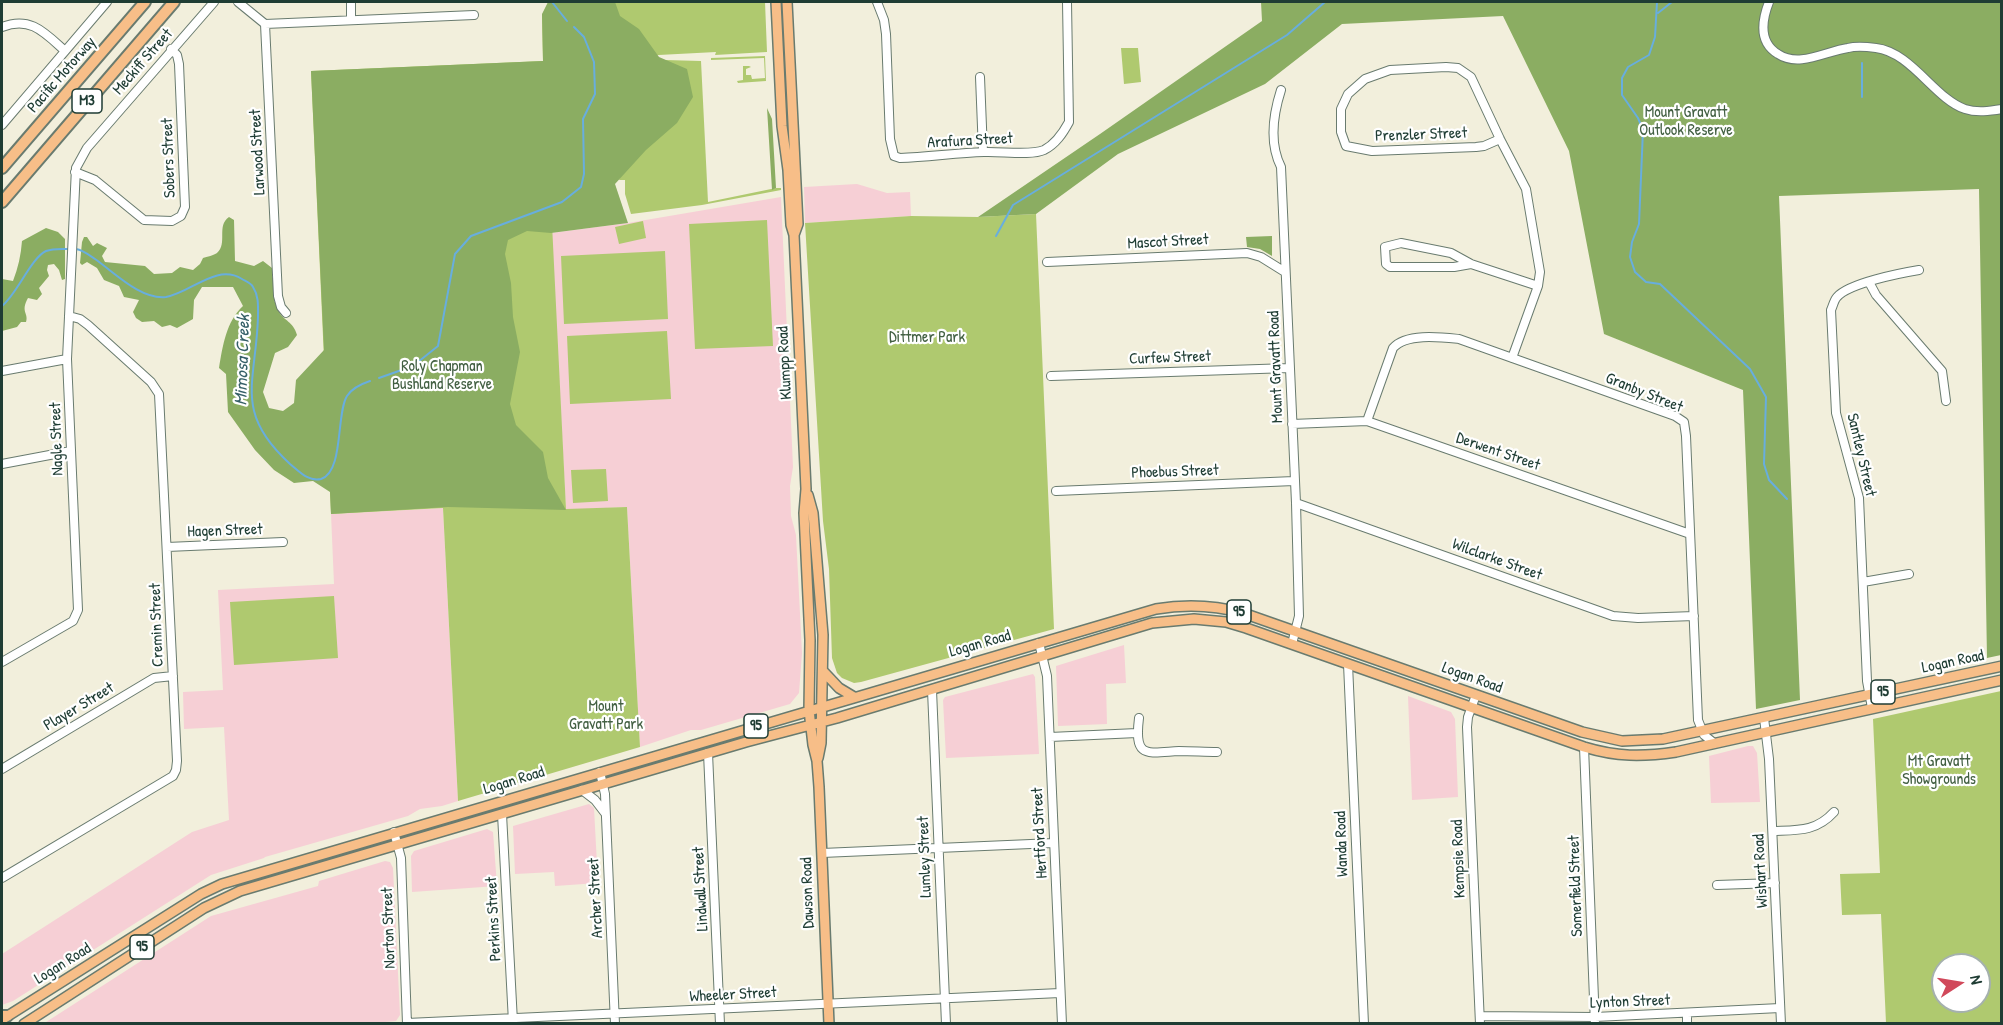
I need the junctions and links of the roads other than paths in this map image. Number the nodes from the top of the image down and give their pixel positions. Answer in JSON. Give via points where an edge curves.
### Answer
{"nodes":[{"id":1,"x":107,"y":2,"type":"edge"},
{"id":2,"x":146,"y":2,"type":"edge"},
{"id":3,"x":174,"y":2,"type":"edge"},
{"id":4,"x":214,"y":2,"type":"edge"},
{"id":5,"x":238,"y":2,"type":"edge"},
{"id":6,"x":351,"y":2,"type":"edge"},
{"id":7,"x":776,"y":2,"type":"edge"},
{"id":8,"x":787,"y":2,"type":"edge"},
{"id":9,"x":877,"y":2,"type":"edge"},
{"id":10,"x":1067,"y":2,"type":"edge"},
{"id":11,"x":1769,"y":2,"type":"edge"},
{"id":12,"x":474,"y":15,"type":"dead end"},
{"id":13,"x":351,"y":20,"type":"junction"},
{"id":14,"x":265,"y":24,"type":"junction"},
{"id":15,"x":2,"y":27,"type":"edge"},
{"id":16,"x":171,"y":49,"type":"junction"},
{"id":17,"x":64,"y":50,"type":"junction"},
{"id":18,"x":980,"y":77,"type":"dead end"},
{"id":19,"x":1281,"y":90,"type":"dead end"},
{"id":20,"x":2001,"y":109,"type":"edge"},
{"id":21,"x":2,"y":125,"type":"edge"},
{"id":22,"x":1500,"y":139,"type":"junction"},
{"id":23,"x":983,"y":152,"type":"junction"},
{"id":24,"x":2,"y":168,"type":"edge"},
{"id":25,"x":75,"y":172,"type":"junction"},
{"id":26,"x":2,"y":202,"type":"edge"},
{"id":27,"x":794,"y":235,"type":"junction"},
{"id":28,"x":1047,"y":262,"type":"dead end"},
{"id":29,"x":1471,"y":264,"type":"junction"},
{"id":30,"x":1919,"y":270,"type":"dead end"},
{"id":31,"x":1285,"y":272,"type":"junction"},
{"id":32,"x":1869,"y":282,"type":"junction"},
{"id":33,"x":1538,"y":286,"type":"junction"},
{"id":34,"x":286,"y":313,"type":"dead end"},
{"id":35,"x":69,"y":316,"type":"junction"},
{"id":36,"x":1512,"y":358,"type":"junction"},
{"id":37,"x":68,"y":359,"type":"junction"},
{"id":38,"x":1289,"y":368,"type":"junction"},
{"id":39,"x":2,"y":371,"type":"edge"},
{"id":40,"x":1051,"y":376,"type":"dead end"},
{"id":41,"x":1946,"y":401,"type":"dead end"},
{"id":42,"x":1366,"y":421,"type":"junction"},
{"id":43,"x":1292,"y":424,"type":"junction"},
{"id":44,"x":71,"y":451,"type":"junction"},
{"id":45,"x":2,"y":464,"type":"edge"},
{"id":46,"x":1294,"y":481,"type":"junction"},
{"id":47,"x":806,"y":489,"type":"junction"},
{"id":48,"x":1056,"y":491,"type":"dead end"},
{"id":49,"x":1296,"y":503,"type":"junction"},
{"id":50,"x":1690,"y":534,"type":"junction"},
{"id":51,"x":283,"y":542,"type":"dead end"},
{"id":52,"x":168,"y":547,"type":"junction"},
{"id":53,"x":1909,"y":574,"type":"dead end"},
{"id":54,"x":1863,"y":582,"type":"junction"},
{"id":55,"x":1694,"y":616,"type":"junction"},
{"id":56,"x":1296,"y":631,"type":"junction"},
{"id":57,"x":1039,"y":643,"type":"junction"},
{"id":58,"x":1292,"y":644,"type":"junction"},
{"id":59,"x":1043,"y":655,"type":"junction"},
{"id":60,"x":2,"y":662,"type":"edge"},
{"id":61,"x":1348,"y":664,"type":"junction"},
{"id":62,"x":2001,"y":666,"type":"edge"},
{"id":63,"x":823,"y":671,"type":"junction"},
{"id":64,"x":173,"y":676,"type":"junction"},
{"id":65,"x":2001,"y":680,"type":"edge"},
{"id":66,"x":932,"y":690,"type":"junction"},
{"id":67,"x":1476,"y":695,"type":"junction"},
{"id":68,"x":1869,"y":695,"type":"junction"},
{"id":69,"x":854,"y":697,"type":"junction"},
{"id":70,"x":821,"y":707,"type":"junction"},
{"id":71,"x":1471,"y":708,"type":"junction"},
{"id":72,"x":1872,"y":708,"type":"junction"},
{"id":73,"x":809,"y":710,"type":"junction"},
{"id":74,"x":1138,"y":718,"type":"dead end"},
{"id":75,"x":1764,"y":718,"type":"junction"},
{"id":76,"x":816,"y":724,"type":"junction"},
{"id":77,"x":1701,"y":730,"type":"junction"},
{"id":78,"x":1766,"y":732,"type":"junction"},
{"id":79,"x":1137,"y":733,"type":"junction"},
{"id":80,"x":1050,"y":737,"type":"junction"},
{"id":81,"x":1714,"y":743,"type":"junction"},
{"id":82,"x":1584,"y":747,"type":"junction"},
{"id":83,"x":1217,"y":752,"type":"dead end"},
{"id":84,"x":708,"y":753,"type":"junction"},
{"id":85,"x":2,"y":768,"type":"edge"},
{"id":86,"x":600,"y":772,"type":"junction"},
{"id":87,"x":603,"y":784,"type":"junction"},
{"id":88,"x":582,"y":790,"type":"junction"},
{"id":89,"x":1834,"y":812,"type":"dead end"},
{"id":90,"x":502,"y":814,"type":"junction"},
{"id":91,"x":606,"y":815,"type":"junction"},
{"id":92,"x":1773,"y":831,"type":"junction"},
{"id":93,"x":394,"y":832,"type":"junction"},
{"id":94,"x":1054,"y":843,"type":"junction"},
{"id":95,"x":398,"y":844,"type":"junction"},
{"id":96,"x":938,"y":848,"type":"junction"},
{"id":97,"x":822,"y":853,"type":"junction"},
{"id":98,"x":2,"y":878,"type":"edge"},
{"id":99,"x":1775,"y":883,"type":"junction"},
{"id":100,"x":1717,"y":885,"type":"dead end"},
{"id":101,"x":1060,"y":993,"type":"junction"},
{"id":102,"x":944,"y":998,"type":"junction"},
{"id":103,"x":828,"y":1004,"type":"junction"},
{"id":104,"x":1780,"y":1008,"type":"junction"},
{"id":105,"x":720,"y":1009,"type":"junction"},
{"id":106,"x":615,"y":1014,"type":"junction"},
{"id":107,"x":1687,"y":1014,"type":"junction"},
{"id":108,"x":3,"y":1018,"type":"edge"},
{"id":109,"x":1480,"y":1020,"type":"edge"},
{"id":110,"x":1595,"y":1020,"type":"edge"},
{"id":111,"x":513,"y":1021,"type":"edge"},
{"id":112,"x":24,"y":1023,"type":"edge"},
{"id":113,"x":407,"y":1023,"type":"edge"},
{"id":114,"x":615,"y":1023,"type":"edge"},
{"id":115,"x":720,"y":1023,"type":"edge"},
{"id":116,"x":829,"y":1023,"type":"edge"},
{"id":117,"x":946,"y":1023,"type":"edge"},
{"id":118,"x":1062,"y":1023,"type":"edge"},
{"id":119,"x":1364,"y":1023,"type":"edge"},
{"id":120,"x":1687,"y":1023,"type":"edge"},
{"id":121,"x":1781,"y":1023,"type":"edge"}],
"edges":[{"from":1,"to":17,"type":"street"},
{"from":2,"to":24,"type":"highway","name":"Pacific Motorway","number":"M3"},
{"from":3,"to":26,"type":"highway","number":"M3"},
{"from":4,"to":16,"type":"street","name":"Meckiff Street"},
{"from":5,"to":14,"type":"street"},
{"from":6,"to":13,"type":"street"},
{"from":7,"to":27,"type":"main road","name":"Klumpp Road","via":[[782,126]]},
{"from":8,"to":27,"type":"main road","name":"Klumpp Road","via":[[798,224]]},
{"from":9,"to":23,"type":"street","name":"Arafura Street","via":[[886,34],[894,156]]},
{"from":10,"to":23,"type":"street","name":"Arafura Street","via":[[1069,123],[1062,135],[1042,151]]},
{"from":11,"to":20,"type":"street","via":[[1763,17],[1763,38],[1770,49],[1786,59],[1849,48],[1877,48],[1909,64],[1964,109]]},
{"from":12,"to":13,"type":"street"},
{"from":13,"to":14,"type":"street"},
{"from":14,"to":34,"type":"street","name":"Larwood Street","via":[[278,296]]},
{"from":15,"to":17,"type":"street","via":[[21,23],[37,27]]},
{"from":16,"to":25,"type":"street","name":"Meckiff Street","via":[[87,148]]},
{"from":16,"to":25,"type":"street","name":"Sobers Street","via":[[179,64],[185,207],[181,216],[172,221],[144,220],[94,180]]},
{"from":17,"to":21,"type":"street"},
{"from":18,"to":23,"type":"street"},
{"from":19,"to":31,"type":"street","name":"Mount Gravatt Road","via":[[1273,127],[1281,167]]},
{"from":22,"to":22,"type":"street","name":"Prenzler Street","via":[[1471,77],[1458,68],[1390,70],[1365,79],[1348,94],[1341,109],[1341,132],[1346,146],[1372,151],[1476,147]]},
{"from":22,"to":33,"type":"street","name":"Prenzler Street","via":[[1526,189],[1540,272]]},
{"from":25,"to":35,"type":"street","name":"Nagle Street"},
{"from":27,"to":47,"type":"main road","name":"Klumpp Road"},
{"from":28,"to":31,"type":"street","name":"Mascot Street","via":[[1247,253]]},
{"from":29,"to":29,"type":"street","via":[[1390,267],[1386,264],[1385,248],[1401,243],[1450,253]]},
{"from":29,"to":33,"type":"street"},
{"from":30,"to":32,"type":"street","name":"Santley Street"},
{"from":31,"to":38,"type":"street","name":"Mount Gravatt Road"},
{"from":32,"to":41,"type":"street","via":[[1942,371]]},
{"from":32,"to":54,"type":"street","name":"Santley Street","via":[[1836,297],[1832,310],[1836,413],[1859,498]]},
{"from":33,"to":36,"type":"street","name":"Prenzler Street"},
{"from":35,"to":37,"type":"street","name":"Nagle Street"},
{"from":35,"to":52,"type":"street","name":"Cremin Street","via":[[88,325],[158,391]]},
{"from":36,"to":42,"type":"street","name":"Granby Street","via":[[1459,339],[1403,340],[1393,348]]},
{"from":36,"to":50,"type":"street","name":"Granby Street","via":[[1684,422]]},
{"from":37,"to":39,"type":"street"},
{"from":37,"to":44,"type":"street","name":"Nagle Street"},
{"from":38,"to":40,"type":"street","name":"Curfew Street"},
{"from":38,"to":43,"type":"street","name":"Mount Gravatt Road"},
{"from":42,"to":43,"type":"street","name":"Derwent Street"},
{"from":42,"to":50,"type":"street","name":"Derwent Street"},
{"from":43,"to":46,"type":"street","name":"Mount Gravatt Road"},
{"from":44,"to":45,"type":"street"},
{"from":44,"to":60,"type":"street","name":"Nagle Street","via":[[77,614],[73,621]]},
{"from":46,"to":48,"type":"street","name":"Phoebus Street"},
{"from":46,"to":49,"type":"street","name":"Mount Gravatt Road"},
{"from":47,"to":63,"type":"main road","name":"Klumpp Road","via":[[819,567]]},
{"from":47,"to":73,"type":"main road","name":"Klumpp Road"},
{"from":49,"to":55,"type":"street","name":"Wilclarke Street","via":[[1612,616]]},
{"from":49,"to":56,"type":"street","name":"Mount Gravatt Road"},
{"from":50,"to":55,"type":"street","name":"Granby Street"},
{"from":51,"to":52,"type":"street","name":"Hagen Street"},
{"from":52,"to":64,"type":"street","name":"Cremin Street"},
{"from":53,"to":54,"type":"street"},
{"from":54,"to":68,"type":"street","name":"Santley Street"},
{"from":55,"to":77,"type":"street","name":"Granby Street"},
{"from":56,"to":57,"type":"main road","name":"Logan Road","number":"95","via":[[1230,610],[1185,606],[1144,611]]},
{"from":56,"to":58,"type":"street","name":"Mount Gravatt Road"},
{"from":56,"to":67,"type":"main road","name":"Logan Road","number":"95"},
{"from":57,"to":59,"type":"street","name":"Hertford Street"},
{"from":57,"to":69,"type":"main road","name":"Logan Road","number":"95"},
{"from":58,"to":59,"type":"main road","name":"Logan Road","number":"95","via":[[1226,622],[1179,619],[1152,623]]},
{"from":58,"to":61,"type":"main road","name":"Logan Road","number":"95"},
{"from":59,"to":66,"type":"main road","name":"Logan Road","number":"95"},
{"from":59,"to":80,"type":"street","name":"Hertford Street"},
{"from":61,"to":71,"type":"main road","name":"Logan Road","number":"95"},
{"from":61,"to":119,"type":"street","name":"Wanda Road"},
{"from":62,"to":68,"type":"main road","name":"Logan Road","number":"95"},
{"from":63,"to":69,"type":"main road","via":[[838,688]]},
{"from":63,"to":70,"type":"main road","name":"Klumpp Road"},
{"from":64,"to":85,"type":"street","name":"Player Street","via":[[154,678]]},
{"from":64,"to":98,"type":"street","name":"Cremin Street","via":[[177,761],[173,776]]},
{"from":65,"to":72,"type":"main road","name":"Logan Road","number":"95"},
{"from":66,"to":76,"type":"main road","name":"Logan Road","number":"95"},
{"from":66,"to":96,"type":"street","name":"Lumley Street"},
{"from":67,"to":71,"type":"street","name":"Kempsie Road"},
{"from":67,"to":77,"type":"main road","name":"Logan Road","number":"95","via":[[1608,739],[1647,741]]},
{"from":68,"to":72,"type":"street","name":"Santley Street"},
{"from":68,"to":75,"type":"main road","name":"Logan Road","number":"95"},
{"from":69,"to":70,"type":"main road","name":"Logan Road","number":"95"},
{"from":70,"to":73,"type":"main road","name":"Logan Road","number":"95"},
{"from":70,"to":76,"type":"main road","name":"Dawson Road"},
{"from":71,"to":82,"type":"main road","name":"Logan Road","number":"95"},
{"from":71,"to":109,"type":"street","name":"Kempsie Road","via":[[1467,728]]},
{"from":72,"to":78,"type":"main road","name":"Logan Road","number":"95"},
{"from":73,"to":76,"type":"main road","name":"Klumpp Road"},
{"from":73,"to":86,"type":"main road","name":"Logan Road","number":"95"},
{"from":74,"to":79,"type":"street"},
{"from":75,"to":77,"type":"main road","name":"Logan Road","number":"95"},
{"from":75,"to":78,"type":"street","name":"Wishart Road"},
{"from":76,"to":84,"type":"main road","name":"Logan Road","number":"95"},
{"from":76,"to":97,"type":"main road","name":"Dawson Road","via":[[813,745]]},
{"from":77,"to":81,"type":"street"},
{"from":78,"to":81,"type":"main road","name":"Logan Road","number":"95"},
{"from":78,"to":92,"type":"street","name":"Wishart Road"},
{"from":79,"to":80,"type":"street"},
{"from":79,"to":83,"type":"street","via":[[1141,747],[1152,754]]},
{"from":80,"to":94,"type":"street","name":"Hertford Street"},
{"from":81,"to":82,"type":"main road","name":"Logan Road","number":"95","via":[[1676,753],[1634,757]]},
{"from":82,"to":110,"type":"street","name":"Somerfield Street"},
{"from":84,"to":87,"type":"main road","name":"Logan Road","number":"95"},
{"from":84,"to":105,"type":"street","name":"Lindwall Street"},
{"from":86,"to":87,"type":"street","name":"Archer Street"},
{"from":86,"to":93,"type":"main road","name":"Logan Road","number":"95"},
{"from":87,"to":88,"type":"main road","name":"Logan Road","number":"95"},
{"from":87,"to":91,"type":"street","name":"Archer Street"},
{"from":88,"to":90,"type":"main road","name":"Logan Road","number":"95"},
{"from":88,"to":91,"type":"street","via":[[596,800]]},
{"from":89,"to":92,"type":"street","via":[[1808,829]]},
{"from":90,"to":95,"type":"main road","name":"Logan Road","number":"95"},
{"from":90,"to":111,"type":"street","name":"Perkins Street"},
{"from":91,"to":106,"type":"street","name":"Archer Street"},
{"from":92,"to":99,"type":"street","name":"Wishart Road"},
{"from":93,"to":95,"type":"street","name":"Norton Street"},
{"from":93,"to":108,"type":"main road","name":"Logan Road","number":"95","via":[[213,888]]},
{"from":94,"to":96,"type":"street"},
{"from":94,"to":101,"type":"street","name":"Hertford Street"},
{"from":95,"to":112,"type":"main road","name":"Logan Road","number":"95","via":[[223,898]]},
{"from":95,"to":113,"type":"street","name":"Norton Street"},
{"from":96,"to":97,"type":"street"},
{"from":96,"to":102,"type":"street","name":"Lumley Street"},
{"from":97,"to":103,"type":"main road","name":"Dawson Road"},
{"from":99,"to":100,"type":"street"},
{"from":99,"to":104,"type":"street","name":"Wishart Road"},
{"from":101,"to":102,"type":"street","name":"Wheeler Street"},
{"from":101,"to":118,"type":"street","name":"Hertford Street"},
{"from":102,"to":103,"type":"street","name":"Wheeler Street"},
{"from":102,"to":117,"type":"street","name":"Lumley Street"},
{"from":103,"to":105,"type":"street","name":"Wheeler Street"},
{"from":103,"to":116,"type":"main road","name":"Dawson Road"},
{"from":104,"to":107,"type":"street","name":"Lynton Street"},
{"from":104,"to":121,"type":"street","name":"Wishart Road"},
{"from":105,"to":106,"type":"street","name":"Wheeler Street"},
{"from":105,"to":115,"type":"street","name":"Lindwall Street"},
{"from":106,"to":111,"type":"street","name":"Wheeler Street"},
{"from":106,"to":114,"type":"street","name":"Archer Street"},
{"from":107,"to":110,"type":"street","name":"Lynton Street"},
{"from":107,"to":120,"type":"street"},
{"from":109,"to":110,"type":"street","name":"Lynton Street"},
{"from":111,"to":113,"type":"street","name":"Wheeler Street"}]}
